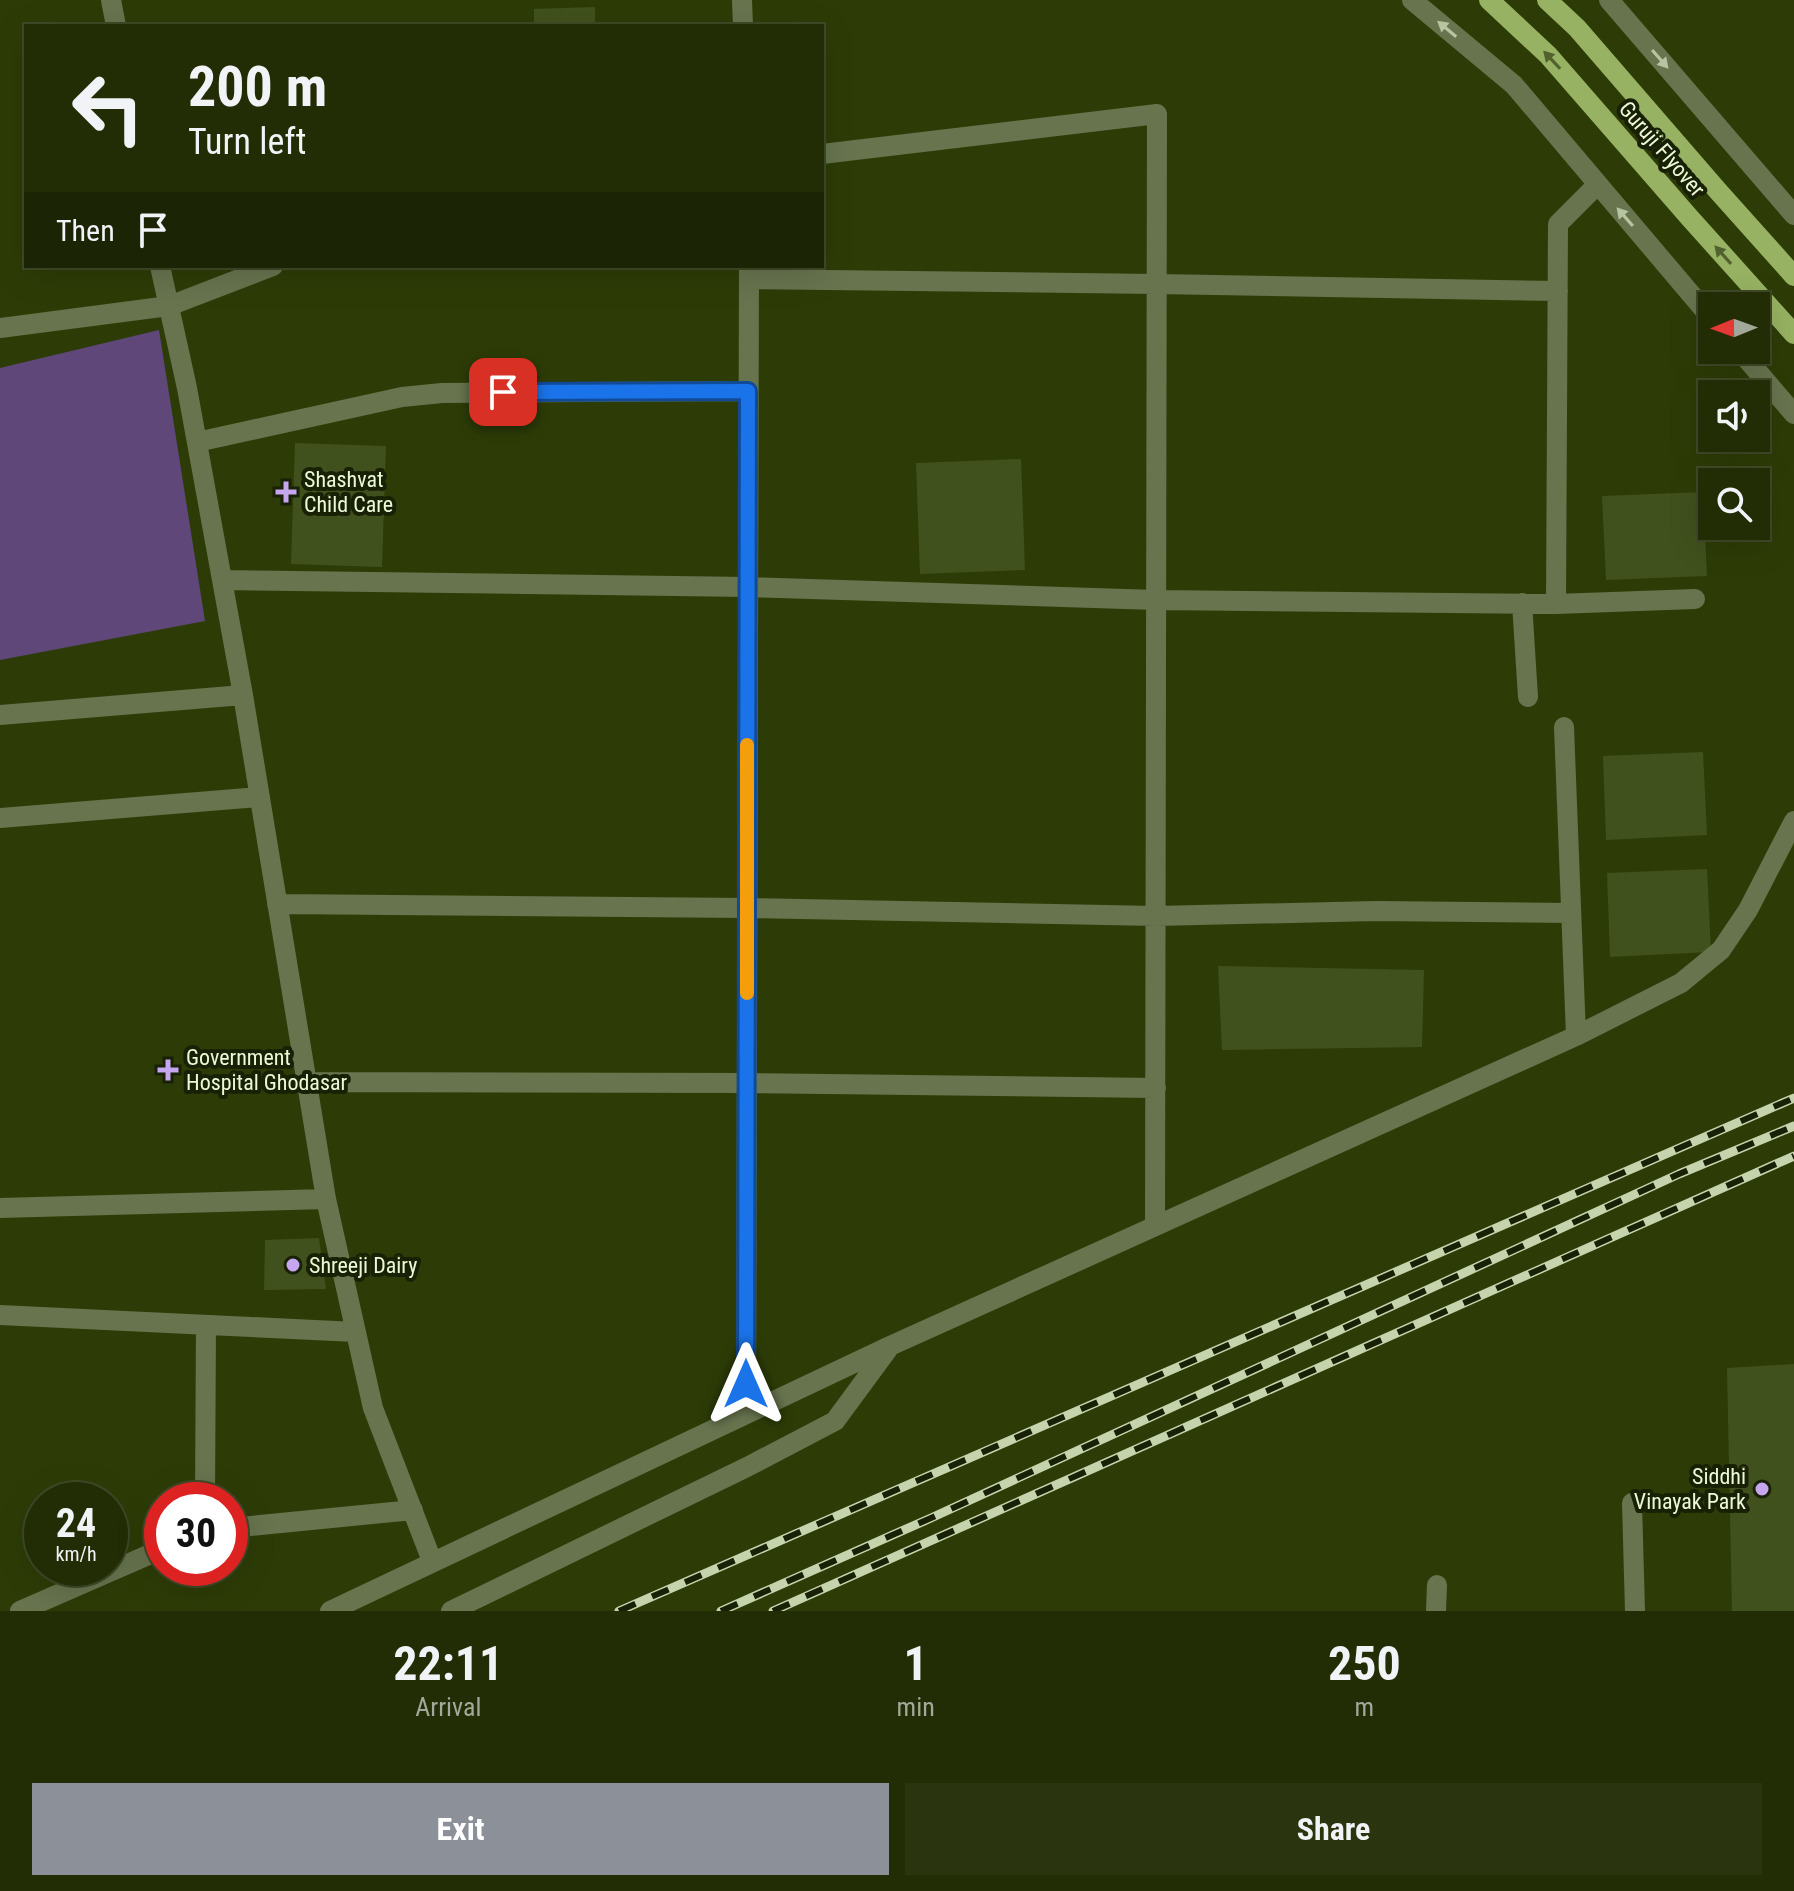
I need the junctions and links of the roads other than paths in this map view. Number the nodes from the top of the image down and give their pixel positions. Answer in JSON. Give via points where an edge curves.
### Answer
{"nodes":[{"id":1,"x":111,"y":0,"type":"edge"},
{"id":2,"x":742,"y":0,"type":"edge"},
{"id":3,"x":1412,"y":0,"type":"edge"},
{"id":4,"x":1489,"y":0,"type":"edge"},
{"id":5,"x":1547,"y":0,"type":"edge"},
{"id":6,"x":1609,"y":0,"type":"edge"},
{"id":7,"x":116,"y":24,"type":"edge"},
{"id":8,"x":743,"y":24,"type":"edge"},
{"id":9,"x":824,"y":154,"type":"edge"},
{"id":10,"x":1597,"y":185,"type":"junction"},
{"id":11,"x":1794,"y":215,"type":"edge"},
{"id":12,"x":160,"y":268,"type":"edge"},
{"id":13,"x":268,"y":268,"type":"edge"},
{"id":14,"x":749,"y":272,"type":"edge"},
{"id":15,"x":1794,"y":276,"type":"edge"},
{"id":16,"x":1157,"y":284,"type":"junction"},
{"id":17,"x":1558,"y":291,"type":"junction"},
{"id":18,"x":1698,"y":303,"type":"edge"},
{"id":19,"x":169,"y":306,"type":"junction"},
{"id":20,"x":0,"y":328,"type":"edge"},
{"id":21,"x":1794,"y":334,"type":"edge"},
{"id":22,"x":1751,"y":364,"type":"edge"},
{"id":23,"x":748,"y":391,"type":"junction"},
{"id":24,"x":1794,"y":414,"type":"edge"},
{"id":25,"x":197,"y":442,"type":"junction"},
{"id":26,"x":222,"y":580,"type":"junction"},
{"id":27,"x":748,"y":587,"type":"junction"},
{"id":28,"x":1695,"y":599,"type":"dead end"},
{"id":29,"x":1156,"y":600,"type":"junction"},
{"id":30,"x":1522,"y":603,"type":"junction"},
{"id":31,"x":1556,"y":604,"type":"junction"},
{"id":32,"x":243,"y":695,"type":"junction"},
{"id":33,"x":1528,"y":697,"type":"dead end"},
{"id":34,"x":0,"y":715,"type":"edge"},
{"id":35,"x":1564,"y":727,"type":"dead end"},
{"id":36,"x":260,"y":797,"type":"junction"},
{"id":37,"x":0,"y":818,"type":"edge"},
{"id":38,"x":1794,"y":821,"type":"edge"},
{"id":39,"x":277,"y":904,"type":"junction"},
{"id":40,"x":747,"y":908,"type":"junction"},
{"id":41,"x":1571,"y":913,"type":"junction"},
{"id":42,"x":1156,"y":916,"type":"junction"},
{"id":43,"x":1576,"y":1036,"type":"junction"},
{"id":44,"x":306,"y":1082,"type":"junction"},
{"id":45,"x":747,"y":1083,"type":"junction"},
{"id":46,"x":1156,"y":1088,"type":"junction"},
{"id":47,"x":326,"y":1199,"type":"junction"},
{"id":48,"x":0,"y":1208,"type":"edge"},
{"id":49,"x":1155,"y":1226,"type":"junction"},
{"id":50,"x":0,"y":1315,"type":"edge"},
{"id":51,"x":206,"y":1325,"type":"junction"},
{"id":52,"x":356,"y":1332,"type":"junction"},
{"id":53,"x":890,"y":1346,"type":"junction"},
{"id":54,"x":746,"y":1414,"type":"junction"},
{"id":55,"x":205,"y":1482,"type":"edge"},
{"id":56,"x":1632,"y":1503,"type":"dead end"},
{"id":57,"x":413,"y":1510,"type":"junction"},
{"id":58,"x":248,"y":1526,"type":"edge"},
{"id":59,"x":144,"y":1557,"type":"edge"},
{"id":60,"x":432,"y":1561,"type":"junction"},
{"id":61,"x":1437,"y":1585,"type":"dead end"},
{"id":62,"x":20,"y":1611,"type":"edge"},
{"id":63,"x":330,"y":1611,"type":"edge"},
{"id":64,"x":451,"y":1611,"type":"edge"},
{"id":65,"x":1436,"y":1611,"type":"edge"},
{"id":66,"x":1635,"y":1611,"type":"edge"}],
"edges":[{"from":1,"to":7,"type":"street"},
{"from":2,"to":8,"type":"street"},
{"from":10,"to":3,"type":"street","one_way":true,"via":[[1514,85]]},
{"from":21,"to":4,"type":"main road","name":"Guruji Flyover","one_way":true,"via":[[1548,55]]},
{"from":5,"to":15,"type":"main road","name":"Guruji Flyover"},
{"from":6,"to":11,"type":"street","one_way":true},
{"from":9,"to":16,"type":"street","via":[[1157,114]]},
{"from":10,"to":17,"type":"street","via":[[1558,224]]},
{"from":18,"to":10,"type":"street","one_way":true},
{"from":12,"to":19,"type":"street"},
{"from":13,"to":19,"type":"street"},
{"from":14,"to":16,"type":"street"},
{"from":14,"to":23,"type":"street"},
{"from":16,"to":17,"type":"street"},
{"from":16,"to":29,"type":"street"},
{"from":17,"to":31,"type":"street"},
{"from":19,"to":20,"type":"street"},
{"from":19,"to":25,"type":"street"},
{"from":22,"to":24,"type":"street"},
{"from":23,"to":25,"type":"street","via":[[442,393]]},
{"from":23,"to":27,"type":"street"},
{"from":25,"to":26,"type":"street"},
{"from":26,"to":27,"type":"street"},
{"from":26,"to":32,"type":"street"},
{"from":27,"to":29,"type":"street"},
{"from":27,"to":40,"type":"street"},
{"from":28,"to":31,"type":"street"},
{"from":29,"to":30,"type":"street"},
{"from":29,"to":42,"type":"street"},
{"from":30,"to":31,"type":"street"},
{"from":30,"to":33,"type":"street"},
{"from":32,"to":34,"type":"street"},
{"from":32,"to":36,"type":"street"},
{"from":35,"to":41,"type":"street"},
{"from":36,"to":37,"type":"street"},
{"from":36,"to":39,"type":"street"},
{"from":38,"to":43,"type":"street","via":[[1721,950],[1681,983]]},
{"from":39,"to":40,"type":"street"},
{"from":39,"to":44,"type":"street"},
{"from":40,"to":42,"type":"street"},
{"from":40,"to":45,"type":"street"},
{"from":41,"to":42,"type":"street"},
{"from":41,"to":43,"type":"street"},
{"from":42,"to":46,"type":"street"},
{"from":43,"to":49,"type":"street"},
{"from":44,"to":45,"type":"street"},
{"from":44,"to":47,"type":"street"},
{"from":45,"to":46,"type":"street"},
{"from":45,"to":54,"type":"street"},
{"from":46,"to":49,"type":"street"},
{"from":47,"to":48,"type":"street"},
{"from":47,"to":52,"type":"street"},
{"from":49,"to":53,"type":"street"},
{"from":50,"to":51,"type":"street"},
{"from":51,"to":52,"type":"street"},
{"from":51,"to":55,"type":"street"},
{"from":52,"to":57,"type":"street","via":[[373,1408]]},
{"from":53,"to":54,"type":"street"},
{"from":53,"to":64,"type":"street","via":[[835,1421]]},
{"from":54,"to":60,"type":"street"},
{"from":56,"to":66,"type":"street"},
{"from":57,"to":58,"type":"street"},
{"from":57,"to":60,"type":"street"},
{"from":59,"to":62,"type":"street"},
{"from":60,"to":63,"type":"street"},
{"from":61,"to":65,"type":"street"}]}
